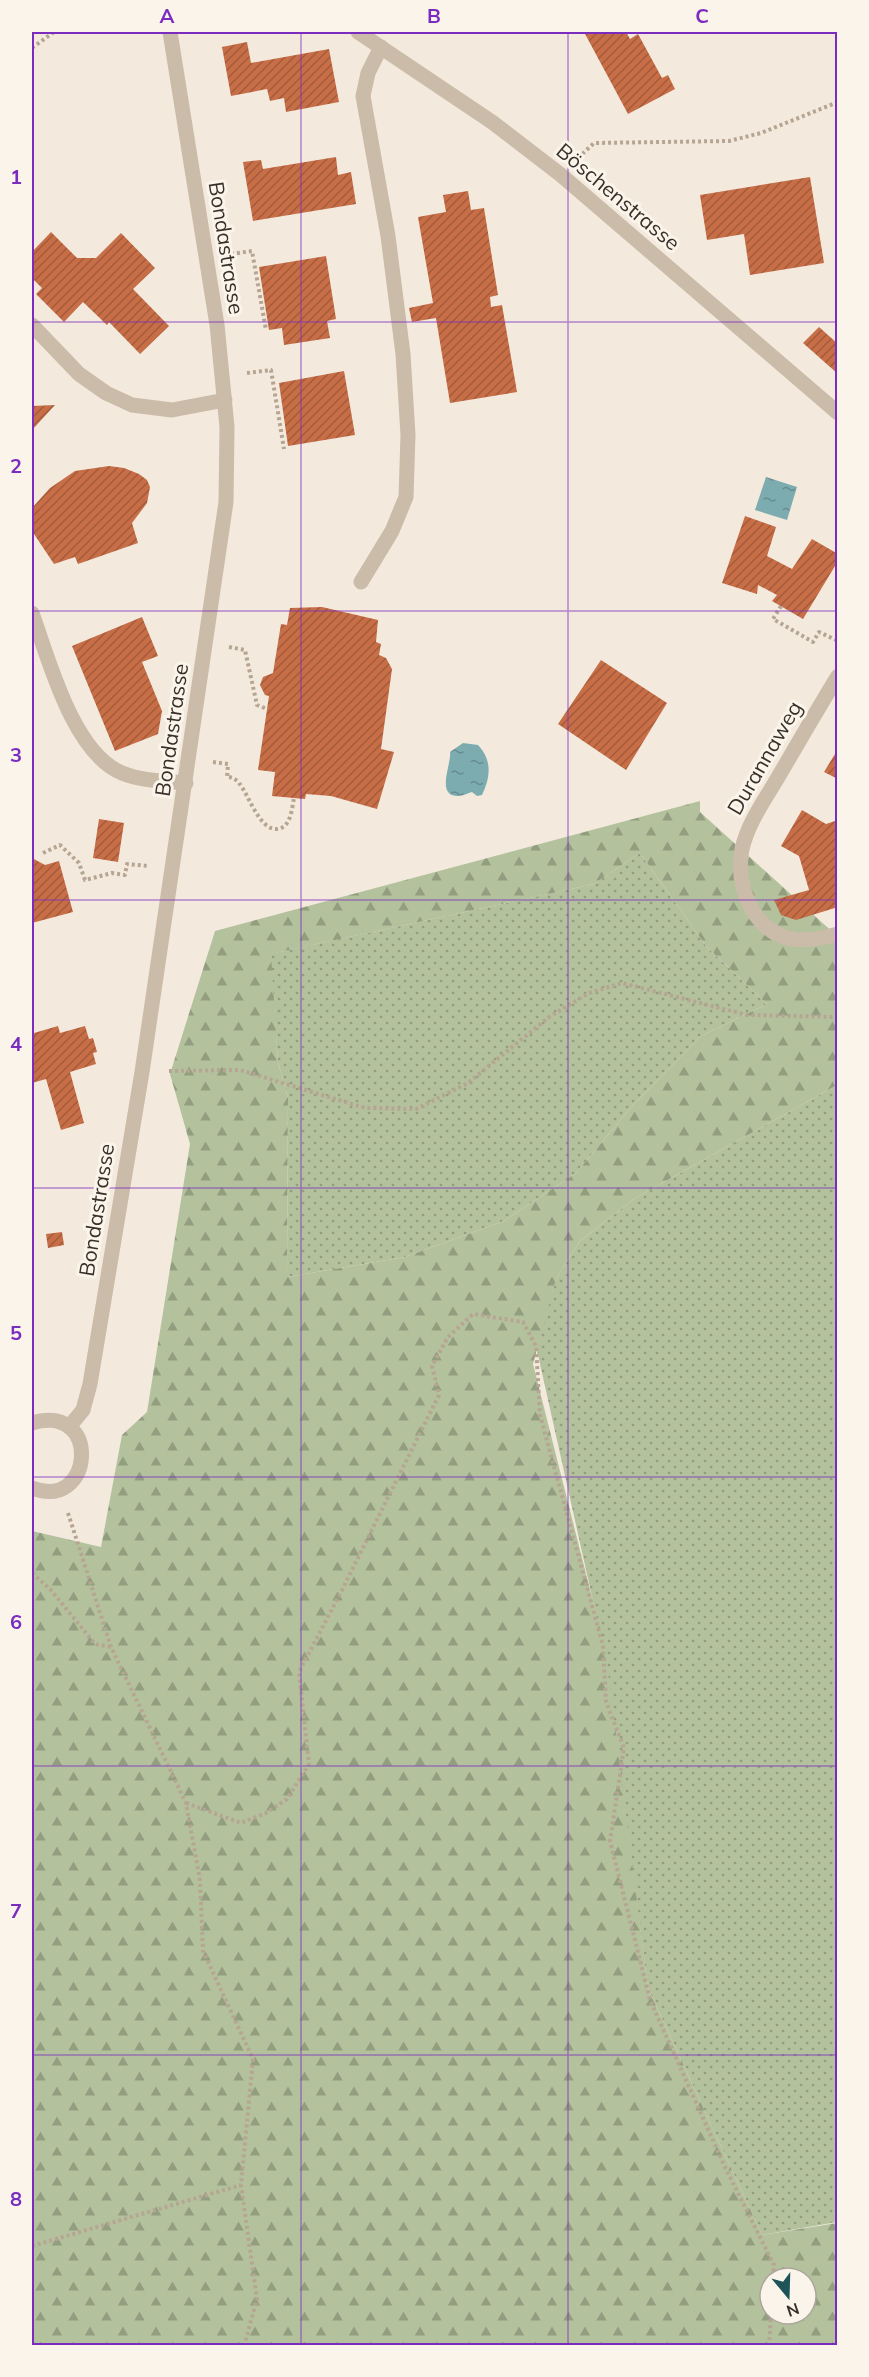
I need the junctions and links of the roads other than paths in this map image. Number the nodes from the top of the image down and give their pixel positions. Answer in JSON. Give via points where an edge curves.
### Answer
{"nodes":[{"id":1,"x":170,"y":32,"type":"edge"},
{"id":2,"x":358,"y":32,"type":"edge"},
{"id":3,"x":381,"y":47,"type":"junction"},
{"id":4,"x":32,"y":325,"type":"edge"},
{"id":5,"x":225,"y":400,"type":"junction"},
{"id":6,"x":837,"y":413,"type":"edge"},
{"id":7,"x":361,"y":582,"type":"dead end"},
{"id":8,"x":32,"y":613,"type":"edge"},
{"id":9,"x":837,"y":676,"type":"edge"},
{"id":10,"x":186,"y":783,"type":"junction"},
{"id":11,"x":837,"y":933,"type":"edge"},
{"id":12,"x":32,"y":1423,"type":"edge"},
{"id":13,"x":69,"y":1427,"type":"junction"},
{"id":14,"x":32,"y":1488,"type":"edge"}],
"edges":[{"from":1,"to":5,"type":"street","name":"Bondastrasse","via":[[217,324]]},
{"from":2,"to":3,"type":"street","name":"Böschenstrasse"},
{"from":3,"to":6,"type":"street","name":"Böschenstrasse","via":[[492,122],[561,175]]},
{"from":3,"to":7,"type":"street","via":[[368,73],[363,96],[388,236],[403,354],[408,435],[406,497],[392,531]]},
{"from":4,"to":5,"type":"street","via":[[79,374],[132,405],[172,410]]},
{"from":5,"to":10,"type":"street","name":"Bondastrasse","via":[[226,502]]},
{"from":8,"to":10,"type":"street","via":[[72,719],[98,758],[121,773]]},
{"from":9,"to":11,"type":"street","name":"Durannaweg","via":[[748,829],[740,866],[750,908],[775,934],[799,941]]},
{"from":10,"to":13,"type":"street","name":"Bondastrasse","via":[[90,1384],[83,1410]]},
{"from":12,"to":13,"type":"street","via":[[57,1421]]},
{"from":13,"to":14,"type":"street","via":[[82,1448],[79,1473],[60,1489],[47,1492]]}]}
